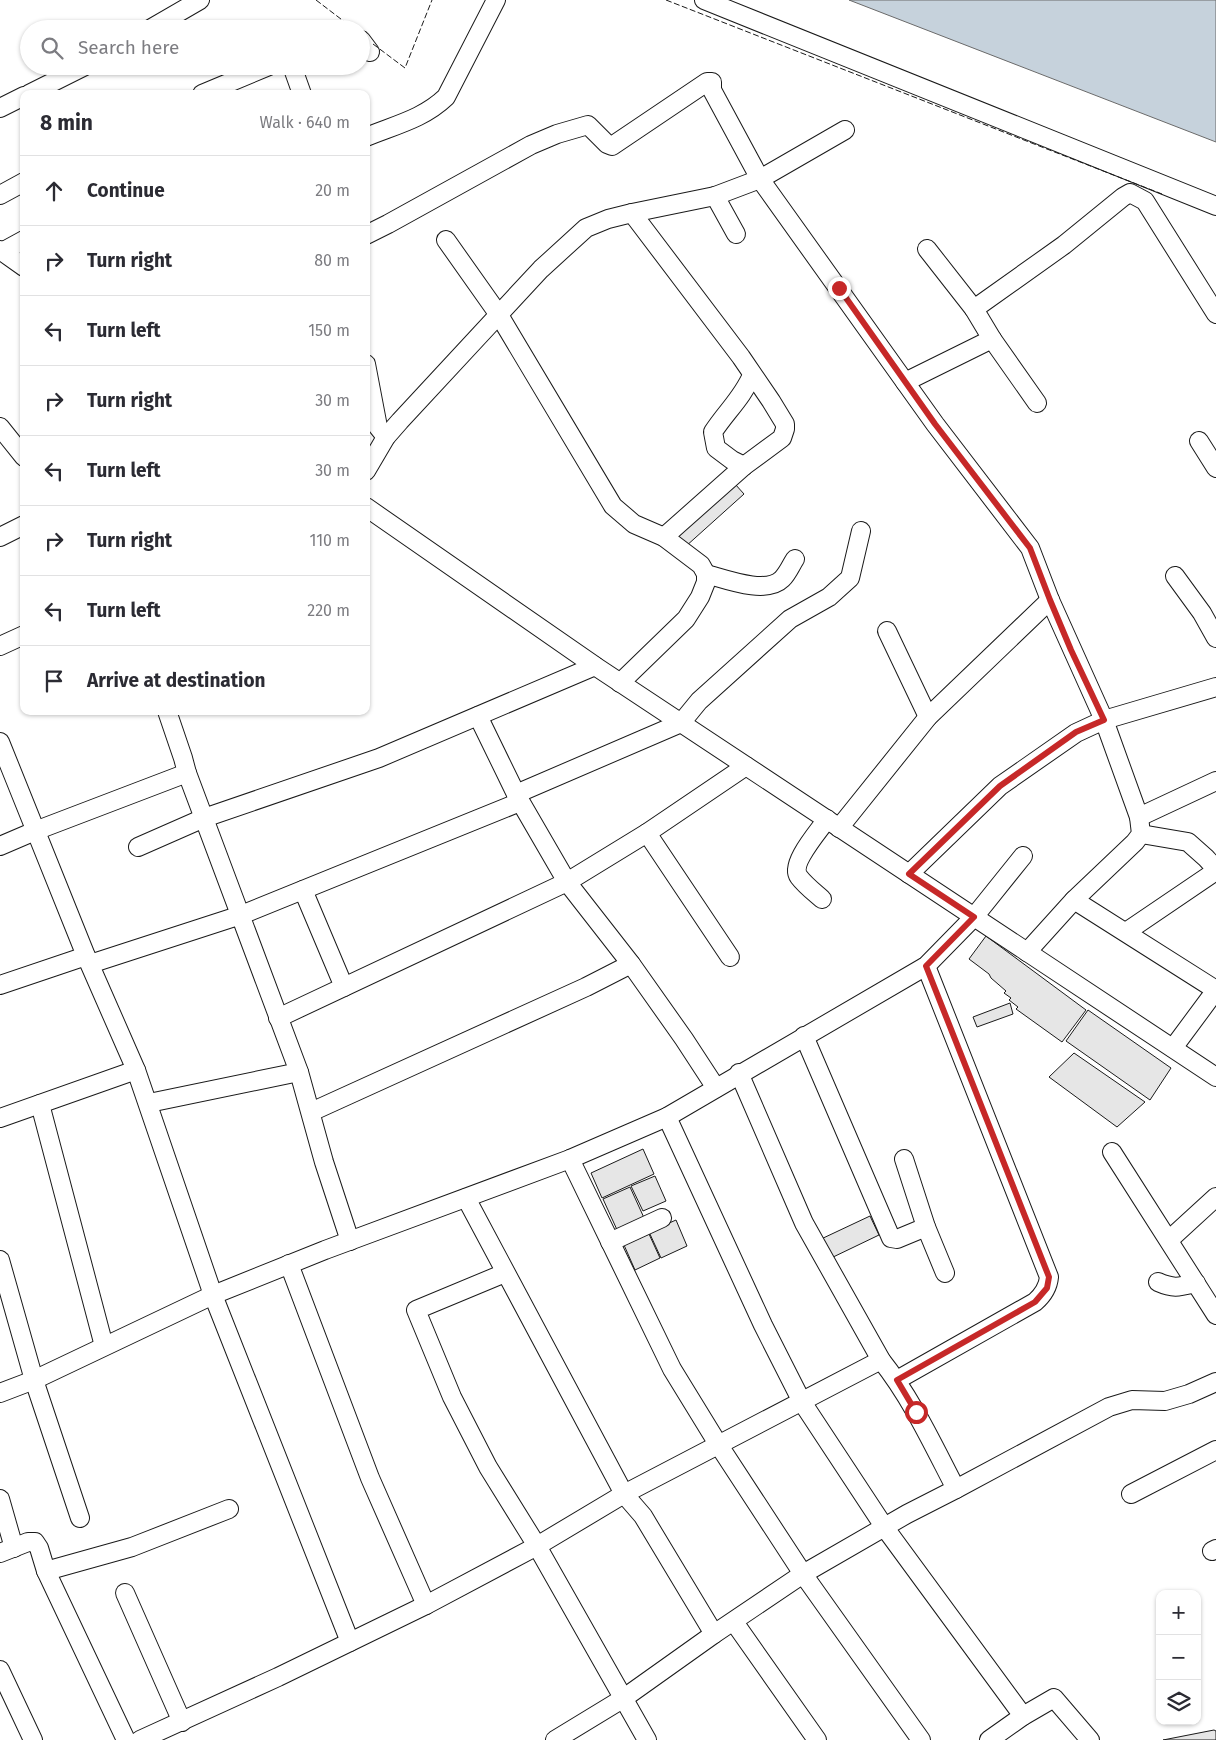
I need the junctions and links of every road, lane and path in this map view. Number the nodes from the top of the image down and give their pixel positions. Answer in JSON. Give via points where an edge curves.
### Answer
{"nodes":[{"id":1,"x":200,"y":0,"type":"edge"},
{"id":2,"x":496,"y":0,"type":"edge"},
{"id":3,"x":704,"y":0,"type":"edge"},
{"id":4,"x":166,"y":20,"type":"edge"},
{"id":5,"x":67,"y":75,"type":"edge"},
{"id":6,"x":247,"y":75,"type":"edge"},
{"id":7,"x":295,"y":75,"type":"edge"},
{"id":8,"x":37,"y":90,"type":"edge"},
{"id":9,"x":212,"y":90,"type":"edge"},
{"id":10,"x":301,"y":90,"type":"edge"},
{"id":11,"x":20,"y":98,"type":"edge"},
{"id":12,"x":0,"y":108,"type":"edge"},
{"id":13,"x":845,"y":130,"type":"dead end"},
{"id":14,"x":370,"y":135,"type":"edge"},
{"id":15,"x":760,"y":179,"type":"junction"},
{"id":16,"x":20,"y":184,"type":"edge"},
{"id":17,"x":0,"y":195,"type":"edge"},
{"id":18,"x":715,"y":196,"type":"junction"},
{"id":19,"x":1216,"y":206,"type":"edge"},
{"id":20,"x":632,"y":214,"type":"junction"},
{"id":21,"x":370,"y":233,"type":"edge"},
{"id":22,"x":736,"y":234,"type":"dead end"},
{"id":23,"x":446,"y":240,"type":"dead end"},
{"id":24,"x":20,"y":242,"type":"edge"},
{"id":25,"x":926,"y":249,"type":"dead end"},
{"id":26,"x":1,"y":251,"type":"edge"},
{"id":27,"x":20,"y":264,"type":"edge"},
{"id":28,"x":974,"y":309,"type":"junction"},
{"id":29,"x":1216,"y":314,"type":"edge"},
{"id":30,"x":499,"y":315,"type":"junction"},
{"id":31,"x":992,"y":339,"type":"junction"},
{"id":32,"x":752,"y":375,"type":"junction"},
{"id":33,"x":905,"y":382,"type":"junction"},
{"id":34,"x":370,"y":385,"type":"edge"},
{"id":35,"x":1037,"y":403,"type":"dead end"},
{"id":36,"x":0,"y":427,"type":"edge"},
{"id":37,"x":386,"y":437,"type":"junction"},
{"id":38,"x":1199,"y":441,"type":"dead end"},
{"id":39,"x":20,"y":452,"type":"edge"},
{"id":40,"x":370,"y":464,"type":"edge"},
{"id":41,"x":744,"y":466,"type":"junction"},
{"id":42,"x":1216,"y":468,"type":"edge"},
{"id":43,"x":370,"y":510,"type":"edge"},
{"id":44,"x":20,"y":527,"type":"edge"},
{"id":45,"x":860,"y":531,"type":"dead end"},
{"id":46,"x":0,"y":537,"type":"edge"},
{"id":47,"x":664,"y":537,"type":"junction"},
{"id":48,"x":795,"y":559,"type":"dead end"},
{"id":49,"x":706,"y":574,"type":"junction"},
{"id":50,"x":1174,"y":576,"type":"dead end"},
{"id":51,"x":1050,"y":600,"type":"junction"},
{"id":52,"x":887,"y":631,"type":"dead end"},
{"id":53,"x":20,"y":637,"type":"edge"},
{"id":54,"x":1216,"y":638,"type":"edge"},
{"id":55,"x":0,"y":646,"type":"edge"},
{"id":56,"x":595,"y":666,"type":"junction"},
{"id":57,"x":620,"y":683,"type":"junction"},
{"id":58,"x":1216,"y":687,"type":"edge"},
{"id":59,"x":167,"y":715,"type":"edge"},
{"id":60,"x":478,"y":716,"type":"junction"},
{"id":61,"x":928,"y":717,"type":"junction"},
{"id":62,"x":1104,"y":720,"type":"junction"},
{"id":63,"x":681,"y":723,"type":"junction"},
{"id":64,"x":0,"y":742,"type":"edge"},
{"id":65,"x":746,"y":766,"type":"junction"},
{"id":66,"x":187,"y":773,"type":"junction"},
{"id":67,"x":1216,"y":780,"type":"edge"},
{"id":68,"x":518,"y":798,"type":"junction"},
{"id":69,"x":204,"y":818,"type":"junction"},
{"id":70,"x":833,"y":824,"type":"junction"},
{"id":71,"x":1140,"y":825,"type":"junction"},
{"id":72,"x":35,"y":831,"type":"junction"},
{"id":73,"x":647,"y":832,"type":"junction"},
{"id":74,"x":0,"y":846,"type":"edge"},
{"id":75,"x":138,"y":848,"type":"dead end"},
{"id":76,"x":1024,"y":856,"type":"dead end"},
{"id":77,"x":1216,"y":870,"type":"edge"},
{"id":78,"x":909,"y":874,"type":"junction"},
{"id":79,"x":567,"y":882,"type":"junction"},
{"id":80,"x":303,"y":890,"type":"junction"},
{"id":81,"x":822,"y":899,"type":"dead end"},
{"id":82,"x":1074,"y":900,"type":"junction"},
{"id":83,"x":241,"y":915,"type":"junction"},
{"id":84,"x":974,"y":917,"type":"junction"},
{"id":85,"x":1126,"y":932,"type":"junction"},
{"id":86,"x":1027,"y":952,"type":"junction"},
{"id":87,"x":730,"y":957,"type":"dead end"},
{"id":88,"x":88,"y":960,"type":"junction"},
{"id":89,"x":631,"y":964,"type":"junction"},
{"id":90,"x":926,"y":966,"type":"junction"},
{"id":91,"x":0,"y":985,"type":"edge"},
{"id":92,"x":344,"y":987,"type":"junction"},
{"id":93,"x":1216,"y":990,"type":"edge"},
{"id":94,"x":278,"y":1018,"type":"junction"},
{"id":95,"x":804,"y":1036,"type":"junction"},
{"id":96,"x":1173,"y":1048,"type":"junction"},
{"id":97,"x":136,"y":1070,"type":"junction"},
{"id":98,"x":299,"y":1072,"type":"junction"},
{"id":99,"x":740,"y":1073,"type":"junction"},
{"id":100,"x":1216,"y":1077,"type":"edge"},
{"id":101,"x":716,"y":1088,"type":"junction"},
{"id":102,"x":149,"y":1103,"type":"junction"},
{"id":103,"x":40,"y":1104,"type":"junction"},
{"id":104,"x":311,"y":1112,"type":"junction"},
{"id":105,"x":667,"y":1117,"type":"junction"},
{"id":106,"x":0,"y":1118,"type":"edge"},
{"id":107,"x":1112,"y":1152,"type":"dead end"},
{"id":108,"x":570,"y":1159,"type":"junction"},
{"id":109,"x":904,"y":1159,"type":"dead end"},
{"id":110,"x":1216,"y":1197,"type":"edge"},
{"id":111,"x":466,"y":1198,"type":"junction"},
{"id":112,"x":662,"y":1218,"type":"dead end"},
{"id":113,"x":926,"y":1227,"type":"junction"},
{"id":114,"x":350,"y":1240,"type":"junction"},
{"id":115,"x":1170,"y":1240,"type":"junction"},
{"id":116,"x":610,"y":1242,"type":"junction"},
{"id":117,"x":0,"y":1260,"type":"edge"},
{"id":118,"x":290,"y":1264,"type":"junction"},
{"id":119,"x":505,"y":1273,"type":"junction"},
{"id":120,"x":945,"y":1273,"type":"dead end"},
{"id":121,"x":1158,"y":1282,"type":"dead end"},
{"id":122,"x":1196,"y":1283,"type":"junction"},
{"id":123,"x":213,"y":1295,"type":"junction"},
{"id":124,"x":1216,"y":1315,"type":"edge"},
{"id":125,"x":104,"y":1346,"type":"junction"},
{"id":126,"x":881,"y":1360,"type":"junction"},
{"id":127,"x":34,"y":1380,"type":"junction"},
{"id":128,"x":897,"y":1380,"type":"junction"},
{"id":129,"x":1216,"y":1382,"type":"edge"},
{"id":130,"x":0,"y":1393,"type":"edge"},
{"id":131,"x":802,"y":1402,"type":"junction"},
{"id":132,"x":718,"y":1444,"type":"junction"},
{"id":133,"x":1216,"y":1450,"type":"edge"},
{"id":134,"x":956,"y":1489,"type":"junction"},
{"id":135,"x":624,"y":1494,"type":"junction"},
{"id":136,"x":1131,"y":1494,"type":"dead end"},
{"id":137,"x":0,"y":1499,"type":"edge"},
{"id":138,"x":228,"y":1509,"type":"dead end"},
{"id":139,"x":80,"y":1518,"type":"dead end"},
{"id":140,"x":885,"y":1528,"type":"junction"},
{"id":141,"x":537,"y":1546,"type":"junction"},
{"id":142,"x":7,"y":1550,"type":"edge"},
{"id":143,"x":46,"y":1571,"type":"junction"},
{"id":144,"x":803,"y":1574,"type":"junction"},
{"id":145,"x":125,"y":1593,"type":"dead end"},
{"id":146,"x":426,"y":1605,"type":"junction"},
{"id":147,"x":734,"y":1622,"type":"junction"},
{"id":148,"x":714,"y":1634,"type":"junction"},
{"id":149,"x":350,"y":1642,"type":"junction"},
{"id":150,"x":0,"y":1670,"type":"edge"},
{"id":151,"x":624,"y":1698,"type":"junction"},
{"id":152,"x":1023,"y":1716,"type":"junction"},
{"id":153,"x":182,"y":1722,"type":"junction"},
{"id":154,"x":33,"y":1740,"type":"edge"},
{"id":155,"x":126,"y":1740,"type":"edge"},
{"id":156,"x":140,"y":1740,"type":"edge"},
{"id":157,"x":555,"y":1740,"type":"edge"},
{"id":158,"x":647,"y":1740,"type":"edge"},
{"id":159,"x":817,"y":1740,"type":"edge"},
{"id":160,"x":922,"y":1740,"type":"edge"},
{"id":161,"x":988,"y":1740,"type":"edge"},
{"id":162,"x":1090,"y":1740,"type":"edge"}],
"edges":[{"from":1,"to":4,"type":"street"},
{"from":2,"to":14,"type":"street","via":[[446,97],[423,115]]},
{"from":3,"to":19,"type":"street"},
{"from":5,"to":8,"type":"street"},
{"from":6,"to":9,"type":"street"},
{"from":7,"to":10,"type":"street"},
{"from":11,"to":12,"type":"street"},
{"from":13,"to":15,"type":"street"},
{"from":15,"to":18,"type":"street"},
{"from":15,"to":21,"type":"street","via":[[712,90],[712,82],[707,82],[612,146],[588,125],[558,134],[531,145]]},
{"from":15,"to":33,"type":"street"},
{"from":16,"to":17,"type":"street"},
{"from":18,"to":20,"type":"street"},
{"from":18,"to":22,"type":"street"},
{"from":20,"to":30,"type":"street","via":[[586,228],[541,269]]},
{"from":20,"to":32,"type":"street"},
{"from":23,"to":30,"type":"street"},
{"from":24,"to":26,"type":"street"},
{"from":25,"to":28,"type":"street"},
{"from":26,"to":27,"type":"street"},
{"from":28,"to":29,"type":"street","via":[[1130,193],[1145,201]]},
{"from":28,"to":31,"type":"street"},
{"from":30,"to":37,"type":"street"},
{"from":30,"to":47,"type":"street","via":[[613,506],[634,524]]},
{"from":31,"to":33,"type":"street"},
{"from":31,"to":35,"type":"street"},
{"from":32,"to":41,"type":"street","via":[[747,388],[713,432],[716,448]]},
{"from":32,"to":41,"type":"street","via":[[771,401],[785,429],[782,438]]},
{"from":33,"to":51,"type":"street","via":[[1030,548]]},
{"from":34,"to":37,"type":"street","via":[[378,427]]},
{"from":36,"to":39,"type":"street"},
{"from":37,"to":40,"type":"street"},
{"from":38,"to":42,"type":"street"},
{"from":41,"to":47,"type":"street"},
{"from":43,"to":56,"type":"street"},
{"from":44,"to":46,"type":"street"},
{"from":45,"to":63,"type":"street","via":[[850,578],[829,597],[790,619],[699,702]]},
{"from":47,"to":49,"type":"street","via":[[701,565]]},
{"from":48,"to":49,"type":"street","via":[[781,580],[769,585],[751,586]]},
{"from":49,"to":57,"type":"street","via":[[700,597],[686,619]]},
{"from":50,"to":54,"type":"street"},
{"from":51,"to":61,"type":"street"},
{"from":51,"to":62,"type":"street"},
{"from":52,"to":61,"type":"street"},
{"from":53,"to":55,"type":"street"},
{"from":56,"to":57,"type":"street"},
{"from":56,"to":60,"type":"street"},
{"from":57,"to":63,"type":"street"},
{"from":58,"to":62,"type":"street"},
{"from":59,"to":66,"type":"street"},
{"from":60,"to":68,"type":"street"},
{"from":60,"to":69,"type":"street","via":[[379,758]]},
{"from":61,"to":70,"type":"street"},
{"from":62,"to":71,"type":"street"},
{"from":62,"to":78,"type":"street","via":[[1076,732],[1000,786]]},
{"from":63,"to":65,"type":"street"},
{"from":63,"to":68,"type":"street"},
{"from":64,"to":72,"type":"street"},
{"from":65,"to":70,"type":"street"},
{"from":65,"to":73,"type":"street"},
{"from":66,"to":69,"type":"street"},
{"from":66,"to":72,"type":"street"},
{"from":67,"to":71,"type":"street"},
{"from":68,"to":79,"type":"street"},
{"from":68,"to":80,"type":"street"},
{"from":69,"to":75,"type":"street"},
{"from":69,"to":83,"type":"street"},
{"from":70,"to":78,"type":"street"},
{"from":70,"to":81,"type":"street","via":[[800,857],[796,868],[797,876]]},
{"from":71,"to":77,"type":"street","via":[[1188,842]]},
{"from":71,"to":82,"type":"street","via":[[1135,842]]},
{"from":72,"to":74,"type":"street"},
{"from":72,"to":88,"type":"street"},
{"from":73,"to":79,"type":"street"},
{"from":73,"to":87,"type":"street"},
{"from":76,"to":84,"type":"street"},
{"from":77,"to":85,"type":"street"},
{"from":78,"to":84,"type":"street"},
{"from":79,"to":89,"type":"street"},
{"from":79,"to":92,"type":"street"},
{"from":80,"to":83,"type":"street"},
{"from":80,"to":92,"type":"street"},
{"from":82,"to":85,"type":"street"},
{"from":82,"to":86,"type":"street"},
{"from":83,"to":88,"type":"street"},
{"from":83,"to":94,"type":"street"},
{"from":84,"to":86,"type":"street"},
{"from":84,"to":90,"type":"street"},
{"from":85,"to":93,"type":"street"},
{"from":86,"to":96,"type":"street"},
{"from":88,"to":91,"type":"street"},
{"from":88,"to":97,"type":"street"},
{"from":89,"to":101,"type":"street"},
{"from":89,"to":104,"type":"street"},
{"from":90,"to":95,"type":"street"},
{"from":90,"to":128,"type":"street","via":[[1049,1277],[1047,1288],[1035,1302]]},
{"from":92,"to":94,"type":"street"},
{"from":93,"to":96,"type":"street"},
{"from":94,"to":98,"type":"street"},
{"from":95,"to":99,"type":"street"},
{"from":95,"to":113,"type":"street","via":[[891,1238],[897,1239]]},
{"from":96,"to":100,"type":"street"},
{"from":97,"to":102,"type":"street"},
{"from":97,"to":103,"type":"street"},
{"from":98,"to":102,"type":"street"},
{"from":98,"to":104,"type":"street"},
{"from":99,"to":101,"type":"street"},
{"from":99,"to":126,"type":"street","via":[[804,1223]]},
{"from":101,"to":105,"type":"street"},
{"from":102,"to":123,"type":"street"},
{"from":103,"to":106,"type":"street"},
{"from":103,"to":125,"type":"street"},
{"from":104,"to":114,"type":"street"},
{"from":105,"to":108,"type":"street"},
{"from":105,"to":131,"type":"street"},
{"from":107,"to":115,"type":"street"},
{"from":108,"to":111,"type":"street"},
{"from":108,"to":116,"type":"street"},
{"from":109,"to":113,"type":"street"},
{"from":110,"to":115,"type":"street"},
{"from":111,"to":114,"type":"street"},
{"from":111,"to":119,"type":"street"},
{"from":112,"to":116,"type":"street"},
{"from":113,"to":120,"type":"street"},
{"from":114,"to":118,"type":"street"},
{"from":115,"to":122,"type":"street"},
{"from":116,"to":132,"type":"street","via":[[672,1369]]},
{"from":117,"to":127,"type":"street"},
{"from":118,"to":123,"type":"street"},
{"from":118,"to":146,"type":"street","via":[[370,1478]]},
{"from":119,"to":135,"type":"street"},
{"from":119,"to":141,"type":"street","via":[[416,1310],[452,1397],[483,1459]]},
{"from":121,"to":122,"type":"street","via":[[1171,1288]]},
{"from":122,"to":124,"type":"street"},
{"from":123,"to":125,"type":"street"},
{"from":123,"to":149,"type":"street"},
{"from":125,"to":127,"type":"street"},
{"from":126,"to":128,"type":"street"},
{"from":126,"to":131,"type":"street"},
{"from":127,"to":130,"type":"street"},
{"from":127,"to":139,"type":"street"},
{"from":128,"to":134,"type":"street"},
{"from":129,"to":134,"type":"street","via":[[1165,1401],[1132,1400],[1109,1407]]},
{"from":131,"to":132,"type":"street"},
{"from":131,"to":140,"type":"street"},
{"from":132,"to":135,"type":"street"},
{"from":132,"to":144,"type":"street"},
{"from":133,"to":136,"type":"street"},
{"from":134,"to":140,"type":"street"},
{"from":135,"to":141,"type":"street"},
{"from":135,"to":148,"type":"street","via":[[643,1516]]},
{"from":137,"to":142,"type":"street"},
{"from":138,"to":143,"type":"street","via":[[132,1547]]},
{"from":140,"to":144,"type":"street"},
{"from":140,"to":152,"type":"street"},
{"from":141,"to":146,"type":"street"},
{"from":141,"to":151,"type":"street"},
{"from":142,"to":143,"type":"street","via":[[35,1542]]},
{"from":143,"to":155,"type":"street"},
{"from":144,"to":147,"type":"street"},
{"from":144,"to":160,"type":"street"},
{"from":145,"to":153,"type":"street"},
{"from":146,"to":149,"type":"street"},
{"from":147,"to":148,"type":"street"},
{"from":147,"to":159,"type":"street"},
{"from":148,"to":151,"type":"street"},
{"from":149,"to":153,"type":"street"},
{"from":150,"to":154,"type":"street"},
{"from":151,"to":157,"type":"street"},
{"from":151,"to":158,"type":"street"},
{"from":152,"to":161,"type":"street"},
{"from":152,"to":162,"type":"street","via":[[1054,1698]]},
{"from":153,"to":156,"type":"street"}]}
